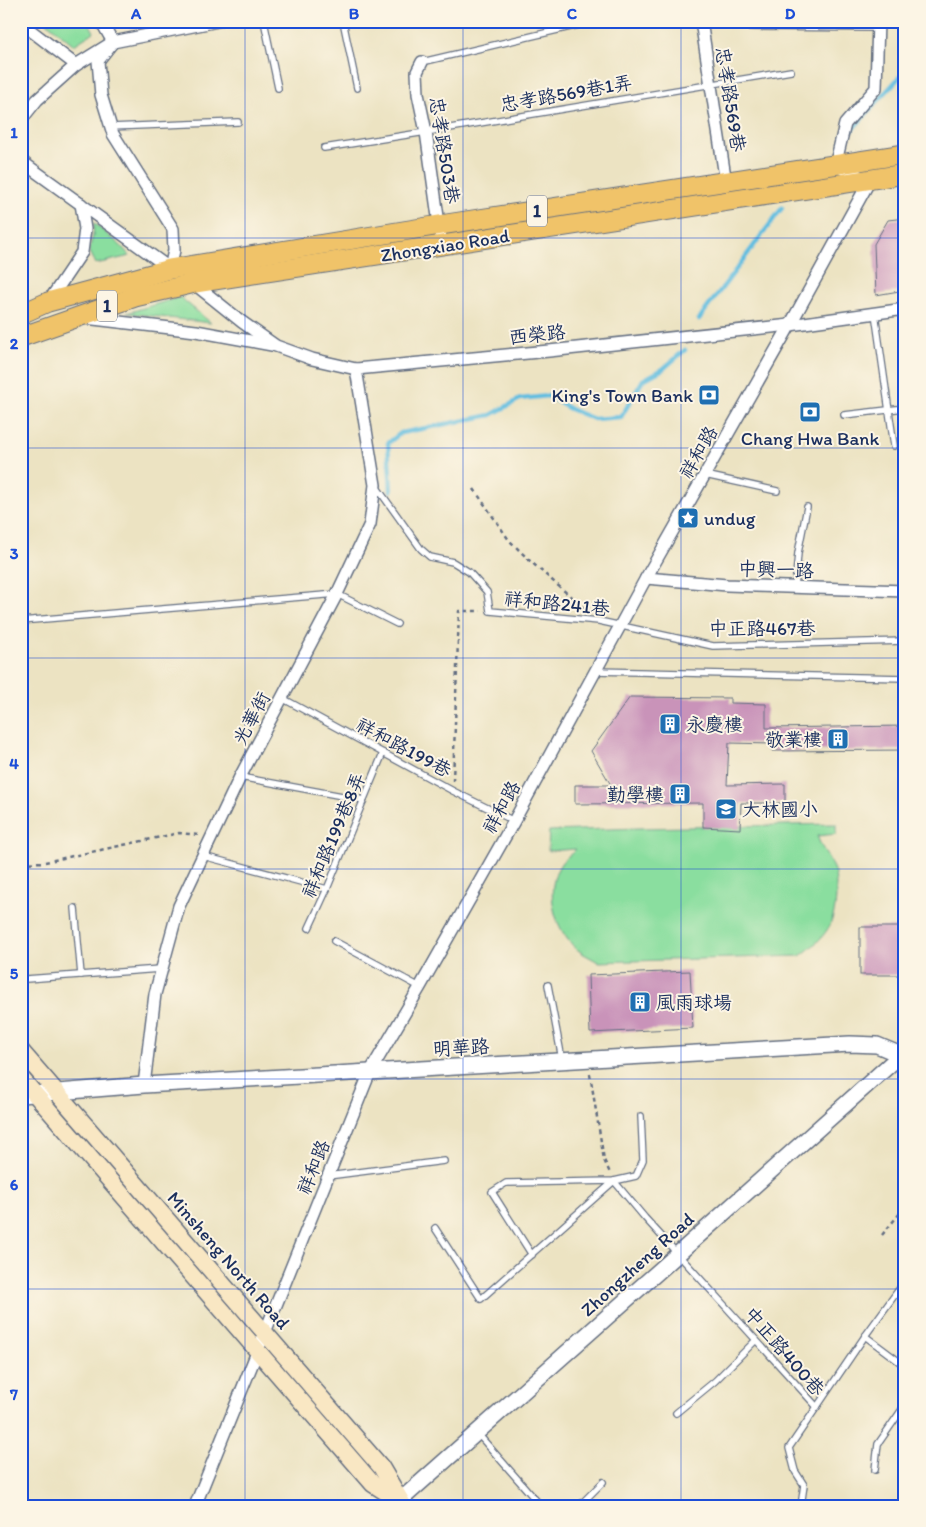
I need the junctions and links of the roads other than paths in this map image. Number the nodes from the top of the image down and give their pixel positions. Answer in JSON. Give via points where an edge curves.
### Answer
{"nodes":[{"id":1,"x":101,"y":21,"type":"edge"},
{"id":2,"x":218,"y":21,"type":"edge"},
{"id":3,"x":264,"y":21,"type":"edge"},
{"id":4,"x":343,"y":21,"type":"edge"},
{"id":5,"x":596,"y":21,"type":"edge"},
{"id":6,"x":701,"y":21,"type":"edge"},
{"id":7,"x":21,"y":23,"type":"edge"},
{"id":8,"x":878,"y":25,"type":"edge"},
{"id":9,"x":750,"y":27,"type":"dead end"},
{"id":10,"x":113,"y":42,"type":"junction"},
{"id":11,"x":422,"y":62,"type":"joint"},
{"id":12,"x":76,"y":65,"type":"junction"},
{"id":13,"x":791,"y":71,"type":"dead end"},
{"id":14,"x":710,"y":84,"type":"junction"},
{"id":15,"x":278,"y":88,"type":"dead end"},
{"id":16,"x":357,"y":88,"type":"dead end"},
{"id":17,"x":21,"y":120,"type":"edge"},
{"id":18,"x":238,"y":122,"type":"dead end"},
{"id":19,"x":110,"y":127,"type":"junction"},
{"id":20,"x":426,"y":132,"type":"junction"},
{"id":21,"x":324,"y":148,"type":"dead end"},
{"id":22,"x":905,"y":154,"type":"edge"},
{"id":23,"x":21,"y":161,"type":"edge"},
{"id":24,"x":835,"y":166,"type":"junction"},
{"id":25,"x":905,"y":174,"type":"edge"},
{"id":26,"x":870,"y":180,"type":"junction"},
{"id":27,"x":726,"y":183,"type":"junction"},
{"id":28,"x":81,"y":204,"type":"junction"},
{"id":29,"x":440,"y":225,"type":"junction"},
{"id":30,"x":442,"y":245,"type":"junction"},
{"id":31,"x":170,"y":269,"type":"junction"},
{"id":32,"x":195,"y":283,"type":"junction"},
{"id":33,"x":48,"y":302,"type":"junction"},
{"id":34,"x":905,"y":309,"type":"edge"},
{"id":35,"x":874,"y":313,"type":"junction"},
{"id":36,"x":21,"y":314,"type":"edge"},
{"id":37,"x":76,"y":317,"type":"junction"},
{"id":38,"x":790,"y":325,"type":"junction"},
{"id":39,"x":21,"y":337,"type":"edge"},
{"id":40,"x":276,"y":346,"type":"junction"},
{"id":41,"x":356,"y":369,"type":"junction"},
{"id":42,"x":905,"y":408,"type":"edge"},
{"id":43,"x":888,"y":410,"type":"junction"},
{"id":44,"x":844,"y":416,"type":"dead end"},
{"id":45,"x":894,"y":446,"type":"dead end"},
{"id":46,"x":705,"y":475,"type":"junction"},
{"id":47,"x":374,"y":485,"type":"junction"},
{"id":48,"x":777,"y":492,"type":"dead end"},
{"id":49,"x":807,"y":507,"type":"dead end"},
{"id":50,"x":646,"y":578,"type":"junction"},
{"id":51,"x":795,"y":587,"type":"junction"},
{"id":52,"x":905,"y":591,"type":"edge"},
{"id":53,"x":337,"y":594,"type":"junction"},
{"id":54,"x":21,"y":620,"type":"edge"},
{"id":55,"x":397,"y":624,"type":"dead end"},
{"id":56,"x":621,"y":625,"type":"junction"},
{"id":57,"x":905,"y":641,"type":"edge"},
{"id":58,"x":595,"y":671,"type":"junction"},
{"id":59,"x":905,"y":678,"type":"edge"},
{"id":60,"x":282,"y":698,"type":"junction"},
{"id":61,"x":383,"y":753,"type":"junction"},
{"id":62,"x":240,"y":777,"type":"junction"},
{"id":63,"x":364,"y":800,"type":"junction"},
{"id":64,"x":514,"y":821,"type":"junction"},
{"id":65,"x":203,"y":856,"type":"junction"},
{"id":66,"x":327,"y":889,"type":"junction"},
{"id":67,"x":75,"y":908,"type":"dead end"},
{"id":68,"x":309,"y":928,"type":"dead end"},
{"id":69,"x":334,"y":941,"type":"dead end"},
{"id":70,"x":160,"y":969,"type":"junction"},
{"id":71,"x":81,"y":975,"type":"junction"},
{"id":72,"x":26,"y":979,"type":"dead end"},
{"id":73,"x":548,"y":985,"type":"dead end"},
{"id":74,"x":420,"y":987,"type":"junction"},
{"id":75,"x":21,"y":1051,"type":"edge"},
{"id":76,"x":904,"y":1055,"type":"edge"},
{"id":77,"x":562,"y":1061,"type":"junction"},
{"id":78,"x":370,"y":1072,"type":"junction"},
{"id":79,"x":21,"y":1078,"type":"edge"},
{"id":80,"x":144,"y":1085,"type":"junction"},
{"id":81,"x":56,"y":1092,"type":"junction"},
{"id":82,"x":28,"y":1094,"type":"edge"},
{"id":83,"x":641,"y":1116,"type":"dead end"},
{"id":84,"x":444,"y":1161,"type":"dead end"},
{"id":85,"x":328,"y":1176,"type":"junction"},
{"id":86,"x":614,"y":1181,"type":"junction"},
{"id":87,"x":435,"y":1228,"type":"dead end"},
{"id":88,"x":678,"y":1254,"type":"junction"},
{"id":89,"x":532,"y":1255,"type":"junction"},
{"id":90,"x":905,"y":1281,"type":"edge"},
{"id":91,"x":266,"y":1333,"type":"junction"},
{"id":92,"x":865,"y":1336,"type":"junction"},
{"id":93,"x":756,"y":1340,"type":"junction"},
{"id":94,"x":258,"y":1351,"type":"junction"},
{"id":95,"x":905,"y":1366,"type":"edge"},
{"id":96,"x":905,"y":1405,"type":"edge"},
{"id":97,"x":817,"y":1407,"type":"junction"},
{"id":98,"x":676,"y":1413,"type":"dead end"},
{"id":99,"x":476,"y":1433,"type":"junction"},
{"id":100,"x":875,"y":1470,"type":"dead end"},
{"id":101,"x":603,"y":1482,"type":"dead end"},
{"id":102,"x":583,"y":1504,"type":"edge"},
{"id":103,"x":401,"y":1505,"type":"edge"},
{"id":104,"x":195,"y":1506,"type":"edge"},
{"id":105,"x":541,"y":1506,"type":"edge"},
{"id":106,"x":801,"y":1506,"type":"edge"}],
"edges":[{"from":1,"to":10,"type":"street"},
{"from":2,"to":10,"type":"street"},
{"from":3,"to":15,"type":"lane"},
{"from":4,"to":16,"type":"lane"},
{"from":5,"to":11,"type":"lane"},
{"from":6,"to":14,"type":"street","name":"忠孝路569巷"},
{"from":7,"to":12,"type":"street"},
{"from":8,"to":9,"type":"lane"},
{"from":8,"to":24,"type":"street","via":[[876,88],[845,124]]},
{"from":10,"to":12,"type":"street"},
{"from":10,"to":19,"type":"street","via":[[98,61],[101,95]]},
{"from":11,"to":20,"type":"street","name":"忠孝路503巷","via":[[417,72],[418,94]]},
{"from":12,"to":17,"type":"street","via":[[37,100]]},
{"from":13,"to":14,"type":"lane","name":"忠孝路569巷1弄"},
{"from":14,"to":20,"type":"lane","name":"忠孝路569巷1弄"},
{"from":14,"to":27,"type":"street","name":"忠孝路569巷"},
{"from":18,"to":19,"type":"lane"},
{"from":19,"to":31,"type":"street","via":[[173,229],[174,250]]},
{"from":20,"to":21,"type":"lane","name":"忠孝路569巷1弄"},
{"from":20,"to":29,"type":"street","name":"忠孝路503巷"},
{"from":22,"to":24,"type":"main road","name":"Zhongxiao Road","number":"1"},
{"from":23,"to":28,"type":"street","name":"西榮路"},
{"from":24,"to":26,"type":"street"},
{"from":24,"to":27,"type":"main road","name":"Zhongxiao Road","number":"1"},
{"from":25,"to":26,"type":"main road","name":"Zhongxiao Road","number":"1"},
{"from":26,"to":30,"type":"main road","name":"Zhongxiao Road","number":"1"},
{"from":26,"to":38,"type":"street","name":"祥和路"},
{"from":27,"to":29,"type":"main road","name":"Zhongxiao Road","number":"1"},
{"from":28,"to":31,"type":"street","name":"西榮路"},
{"from":28,"to":33,"type":"street","via":[[86,229],[82,252]]},
{"from":29,"to":30,"type":"street","name":"忠孝路503巷"},
{"from":29,"to":31,"type":"main road","name":"Zhongxiao Road","number":"1"},
{"from":30,"to":32,"type":"main road","name":"Zhongxiao Road","number":"1"},
{"from":31,"to":32,"type":"street","name":"西榮路"},
{"from":31,"to":33,"type":"main road","name":"Zhongxiao Road","number":"1"},
{"from":32,"to":37,"type":"main road","name":"Zhongxiao Road","number":"1","via":[[135,297]]},
{"from":32,"to":40,"type":"street","name":"西榮路"},
{"from":33,"to":36,"type":"main road","name":"Zhongxiao Road","number":"1"},
{"from":34,"to":35,"type":"street","name":"西榮路"},
{"from":35,"to":38,"type":"street","name":"西榮路"},
{"from":35,"to":43,"type":"lane"},
{"from":37,"to":39,"type":"main road","name":"Zhongxiao Road","number":"1"},
{"from":37,"to":40,"type":"street","via":[[196,331]]},
{"from":38,"to":41,"type":"street","name":"西榮路"},
{"from":38,"to":46,"type":"street","name":"祥和路"},
{"from":40,"to":41,"type":"street","name":"西榮路","via":[[312,359]]},
{"from":41,"to":47,"type":"street","name":"光華街"},
{"from":42,"to":43,"type":"lane"},
{"from":43,"to":44,"type":"lane"},
{"from":43,"to":45,"type":"lane"},
{"from":46,"to":48,"type":"lane"},
{"from":46,"to":50,"type":"street","name":"祥和路"},
{"from":47,"to":53,"type":"street","name":"光華街","via":[[370,524]]},
{"from":47,"to":56,"type":"lane","name":"祥和路241巷","via":[[421,549],[430,557],[453,562],[469,572],[488,592],[490,611]]},
{"from":49,"to":51,"type":"lane"},
{"from":50,"to":51,"type":"street","name":"中興一路"},
{"from":50,"to":56,"type":"street","name":"祥和路"},
{"from":51,"to":52,"type":"street","name":"中興一路"},
{"from":53,"to":54,"type":"lane"},
{"from":53,"to":55,"type":"lane"},
{"from":53,"to":60,"type":"street","name":"光華街"},
{"from":56,"to":57,"type":"lane","name":"中正路467巷","via":[[713,646]]},
{"from":56,"to":58,"type":"street","name":"祥和路"},
{"from":58,"to":59,"type":"lane"},
{"from":58,"to":64,"type":"street","name":"祥和路"},
{"from":60,"to":61,"type":"lane","name":"祥和路199巷"},
{"from":60,"to":62,"type":"street","name":"光華街"},
{"from":61,"to":63,"type":"lane","name":"祥和路199巷8弄"},
{"from":61,"to":64,"type":"lane","name":"祥和路199巷"},
{"from":62,"to":63,"type":"lane"},
{"from":62,"to":65,"type":"street","name":"光華街"},
{"from":63,"to":66,"type":"lane","name":"祥和路199巷8弄"},
{"from":64,"to":74,"type":"street","name":"祥和路"},
{"from":65,"to":66,"type":"lane"},
{"from":65,"to":70,"type":"street","name":"光華街","via":[[179,906]]},
{"from":66,"to":68,"type":"lane","name":"祥和路199巷8弄"},
{"from":67,"to":71,"type":"lane"},
{"from":69,"to":74,"type":"lane"},
{"from":70,"to":71,"type":"lane"},
{"from":70,"to":80,"type":"street","name":"光華街","via":[[154,994]]},
{"from":71,"to":72,"type":"lane"},
{"from":73,"to":77,"type":"lane"},
{"from":74,"to":78,"type":"street","name":"祥和路"},
{"from":75,"to":81,"type":"main road","name":"Minsheng North Road"},
{"from":76,"to":77,"type":"street","name":"明華路","via":[[877,1045],[850,1044]]},
{"from":76,"to":88,"type":"street","name":"Zhongzheng Road"},
{"from":77,"to":78,"type":"street","name":"明華路"},
{"from":78,"to":80,"type":"street","name":"明華路"},
{"from":78,"to":85,"type":"street","name":"祥和路"},
{"from":79,"to":82,"type":"main road","name":"Minsheng North Road"},
{"from":80,"to":81,"type":"street","name":"明華路"},
{"from":81,"to":82,"type":"street","name":"明華路"},
{"from":81,"to":91,"type":"main road","name":"Minsheng North Road"},
{"from":82,"to":94,"type":"main road","name":"Minsheng North Road"},
{"from":83,"to":86,"type":"lane","via":[[643,1160],[636,1176]]},
{"from":84,"to":85,"type":"lane"},
{"from":85,"to":91,"type":"street","name":"祥和路"},
{"from":86,"to":88,"type":"lane","name":"中正路400巷"},
{"from":86,"to":89,"type":"lane"},
{"from":86,"to":89,"type":"lane","via":[[506,1183],[492,1192]]},
{"from":87,"to":89,"type":"lane","via":[[481,1300]]},
{"from":88,"to":93,"type":"lane","name":"中正路400巷"},
{"from":88,"to":99,"type":"street","name":"Zhongzheng Road"},
{"from":90,"to":92,"type":"lane"},
{"from":91,"to":94,"type":"street","name":"祥和路"},
{"from":91,"to":103,"type":"main road","name":"Minsheng North Road","via":[[381,1467]]},
{"from":92,"to":95,"type":"lane"},
{"from":92,"to":97,"type":"lane"},
{"from":93,"to":97,"type":"lane","name":"中正路400巷"},
{"from":93,"to":98,"type":"lane","via":[[715,1381]]},
{"from":94,"to":103,"type":"main road","name":"Minsheng North Road","via":[[373,1484]]},
{"from":94,"to":104,"type":"street","name":"祥和路"},
{"from":96,"to":100,"type":"lane","via":[[878,1444]]},
{"from":97,"to":106,"type":"lane","name":"中正路400巷","via":[[789,1448],[795,1471],[804,1485]]},
{"from":99,"to":103,"type":"street","name":"Zhongzheng Road"},
{"from":99,"to":105,"type":"lane"},
{"from":101,"to":102,"type":"lane"}]}
